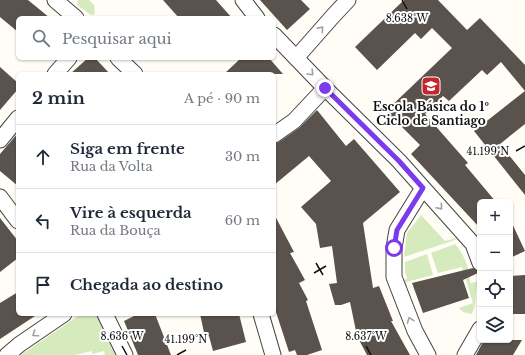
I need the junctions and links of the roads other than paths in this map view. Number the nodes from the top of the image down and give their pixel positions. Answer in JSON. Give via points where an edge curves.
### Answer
{"nodes":[{"id":1,"x":55,"y":0,"type":"edge"},
{"id":2,"x":243,"y":0,"type":"edge"},
{"id":3,"x":348,"y":0,"type":"edge"},
{"id":4,"x":74,"y":16,"type":"edge"},
{"id":5,"x":255,"y":16,"type":"edge"},
{"id":6,"x":276,"y":37,"type":"edge"},
{"id":7,"x":296,"y":58,"type":"junction"},
{"id":8,"x":67,"y":60,"type":"edge"},
{"id":9,"x":120,"y":60,"type":"edge"},
{"id":10,"x":57,"y":72,"type":"edge"},
{"id":11,"x":133,"y":72,"type":"edge"},
{"id":12,"x":325,"y":88,"type":"junction"},
{"id":13,"x":16,"y":120,"type":"edge"},
{"id":14,"x":3,"y":131,"type":"edge"},
{"id":15,"x":276,"y":134,"type":"edge"},
{"id":16,"x":423,"y":188,"type":"junction"},
{"id":17,"x":0,"y":198,"type":"edge"},
{"id":18,"x":16,"y":218,"type":"edge"},
{"id":19,"x":477,"y":256,"type":"edge"},
{"id":20,"x":61,"y":316,"type":"edge"},
{"id":21,"x":106,"y":316,"type":"edge"},
{"id":22,"x":263,"y":316,"type":"edge"},
{"id":23,"x":477,"y":334,"type":"edge"},
{"id":24,"x":7,"y":355,"type":"edge"},
{"id":25,"x":125,"y":355,"type":"edge"},
{"id":26,"x":273,"y":355,"type":"edge"},
{"id":27,"x":428,"y":355,"type":"edge"},
{"id":28,"x":465,"y":355,"type":"edge"}],
"edges":[{"from":1,"to":4,"type":"street"},
{"from":2,"to":5,"type":"street"},
{"from":7,"to":3,"type":"street","one_way":true},
{"from":6,"to":7,"type":"street"},
{"from":7,"to":12,"type":"street","one_way":true},
{"from":8,"to":10,"type":"street"},
{"from":9,"to":11,"type":"street"},
{"from":12,"to":15,"type":"street","via":[[294,121]]},
{"from":12,"to":16,"type":"street"},
{"from":13,"to":14,"type":"street"},
{"from":16,"to":19,"type":"street","one_way":true,"via":[[472,244]]},
{"from":27,"to":16,"type":"street","one_way":true,"via":[[415,331],[394,277],[397,230]]},
{"from":17,"to":18,"type":"street"},
{"from":20,"to":24,"type":"street","one_way":true},
{"from":21,"to":25,"type":"street"},
{"from":22,"to":26,"type":"street"},
{"from":23,"to":28,"type":"street"}]}
